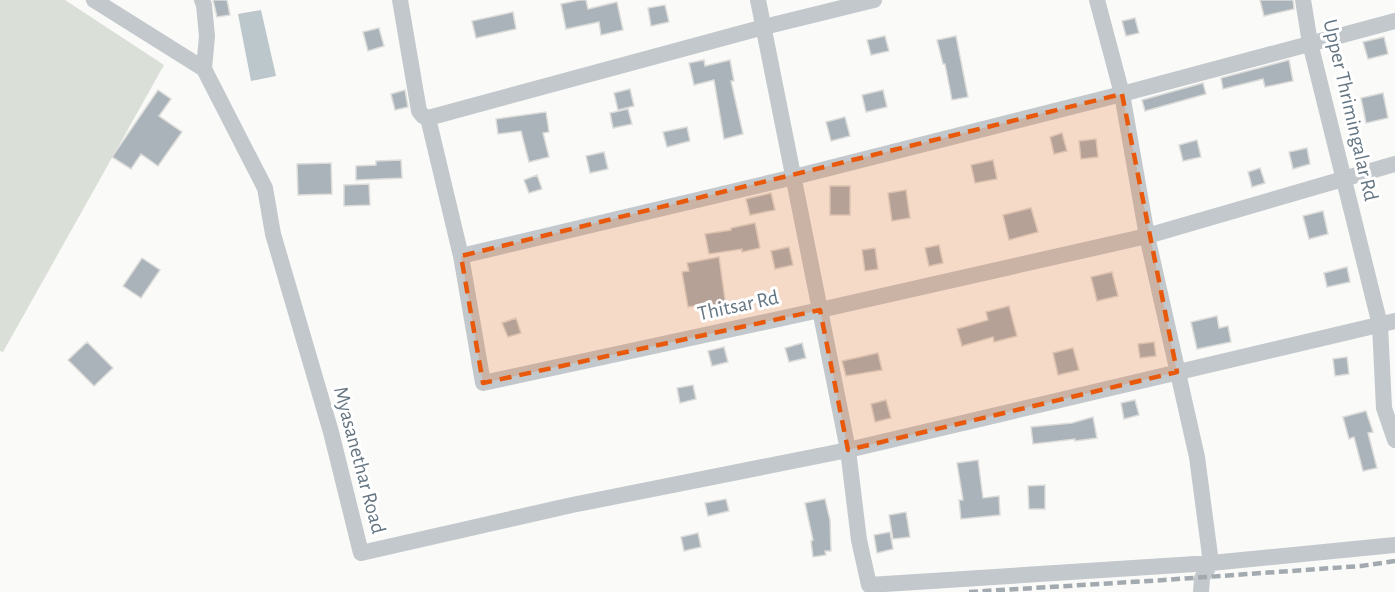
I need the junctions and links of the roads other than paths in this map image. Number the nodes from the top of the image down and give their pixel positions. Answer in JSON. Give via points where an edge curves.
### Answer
{"nodes":[{"id":1,"x":94,"y":0,"type":"edge"},
{"id":2,"x":202,"y":0,"type":"edge"},
{"id":3,"x":400,"y":0,"type":"edge"},
{"id":4,"x":758,"y":0,"type":"edge"},
{"id":5,"x":874,"y":0,"type":"edge"},
{"id":6,"x":1097,"y":0,"type":"edge"},
{"id":7,"x":1303,"y":0,"type":"edge"},
{"id":8,"x":1395,"y":21,"type":"edge"},
{"id":9,"x":764,"y":27,"type":"junction"},
{"id":10,"x":1310,"y":43,"type":"junction"},
{"id":11,"x":204,"y":69,"type":"junction"},
{"id":12,"x":1122,"y":94,"type":"junction"},
{"id":13,"x":428,"y":118,"type":"junction"},
{"id":14,"x":1395,"y":164,"type":"edge"},
{"id":15,"x":794,"y":177,"type":"junction"},
{"id":16,"x":1343,"y":179,"type":"junction"},
{"id":17,"x":1147,"y":236,"type":"junction"},
{"id":18,"x":461,"y":256,"type":"junction"},
{"id":19,"x":820,"y":310,"type":"junction"},
{"id":20,"x":1387,"y":323,"type":"edge"},
{"id":21,"x":1177,"y":372,"type":"junction"},
{"id":22,"x":1390,"y":406,"type":"edge"},
{"id":23,"x":1395,"y":440,"type":"edge"},
{"id":24,"x":848,"y":450,"type":"junction"},
{"id":25,"x":1395,"y":545,"type":"edge"},
{"id":26,"x":1211,"y":563,"type":"junction"},
{"id":27,"x":1201,"y":592,"type":"edge"}],
"edges":[{"from":1,"to":11,"type":"street"},
{"from":2,"to":11,"type":"street","via":[[207,36]]},
{"from":3,"to":13,"type":"street","via":[[419,111]]},
{"from":4,"to":9,"type":"street"},
{"from":5,"to":9,"type":"street"},
{"from":6,"to":12,"type":"street"},
{"from":7,"to":10,"type":"street","name":"Upper Thrimingalar Rd"},
{"from":8,"to":10,"type":"street"},
{"from":9,"to":13,"type":"street"},
{"from":9,"to":15,"type":"street"},
{"from":10,"to":12,"type":"street"},
{"from":10,"to":16,"type":"street","name":"Upper Thrimingalar Rd"},
{"from":11,"to":24,"type":"street","name":"Myasanethar Road","via":[[265,188],[273,234],[362,553],[572,505]]},
{"from":12,"to":15,"type":"street"},
{"from":12,"to":17,"type":"street"},
{"from":13,"to":18,"type":"street"},
{"from":14,"to":16,"type":"street"},
{"from":15,"to":18,"type":"street"},
{"from":15,"to":19,"type":"street"},
{"from":16,"to":17,"type":"street"},
{"from":16,"to":20,"type":"street","name":"Upper Thrimingalar Rd"},
{"from":17,"to":19,"type":"street"},
{"from":17,"to":21,"type":"street"},
{"from":18,"to":19,"type":"street","name":"Thitsar Rd","via":[[483,383]]},
{"from":19,"to":24,"type":"street"},
{"from":20,"to":21,"type":"street"},
{"from":20,"to":22,"type":"street","name":"Upper Thrimingalar Rd"},
{"from":21,"to":24,"type":"street"},
{"from":21,"to":26,"type":"street","via":[[1197,458]]},
{"from":22,"to":23,"type":"street","name":"Upper Thrimingalar Rd"},
{"from":24,"to":26,"type":"street","via":[[869,585]]},
{"from":25,"to":26,"type":"street"},
{"from":26,"to":27,"type":"street","via":[[1202,578]]}]}
